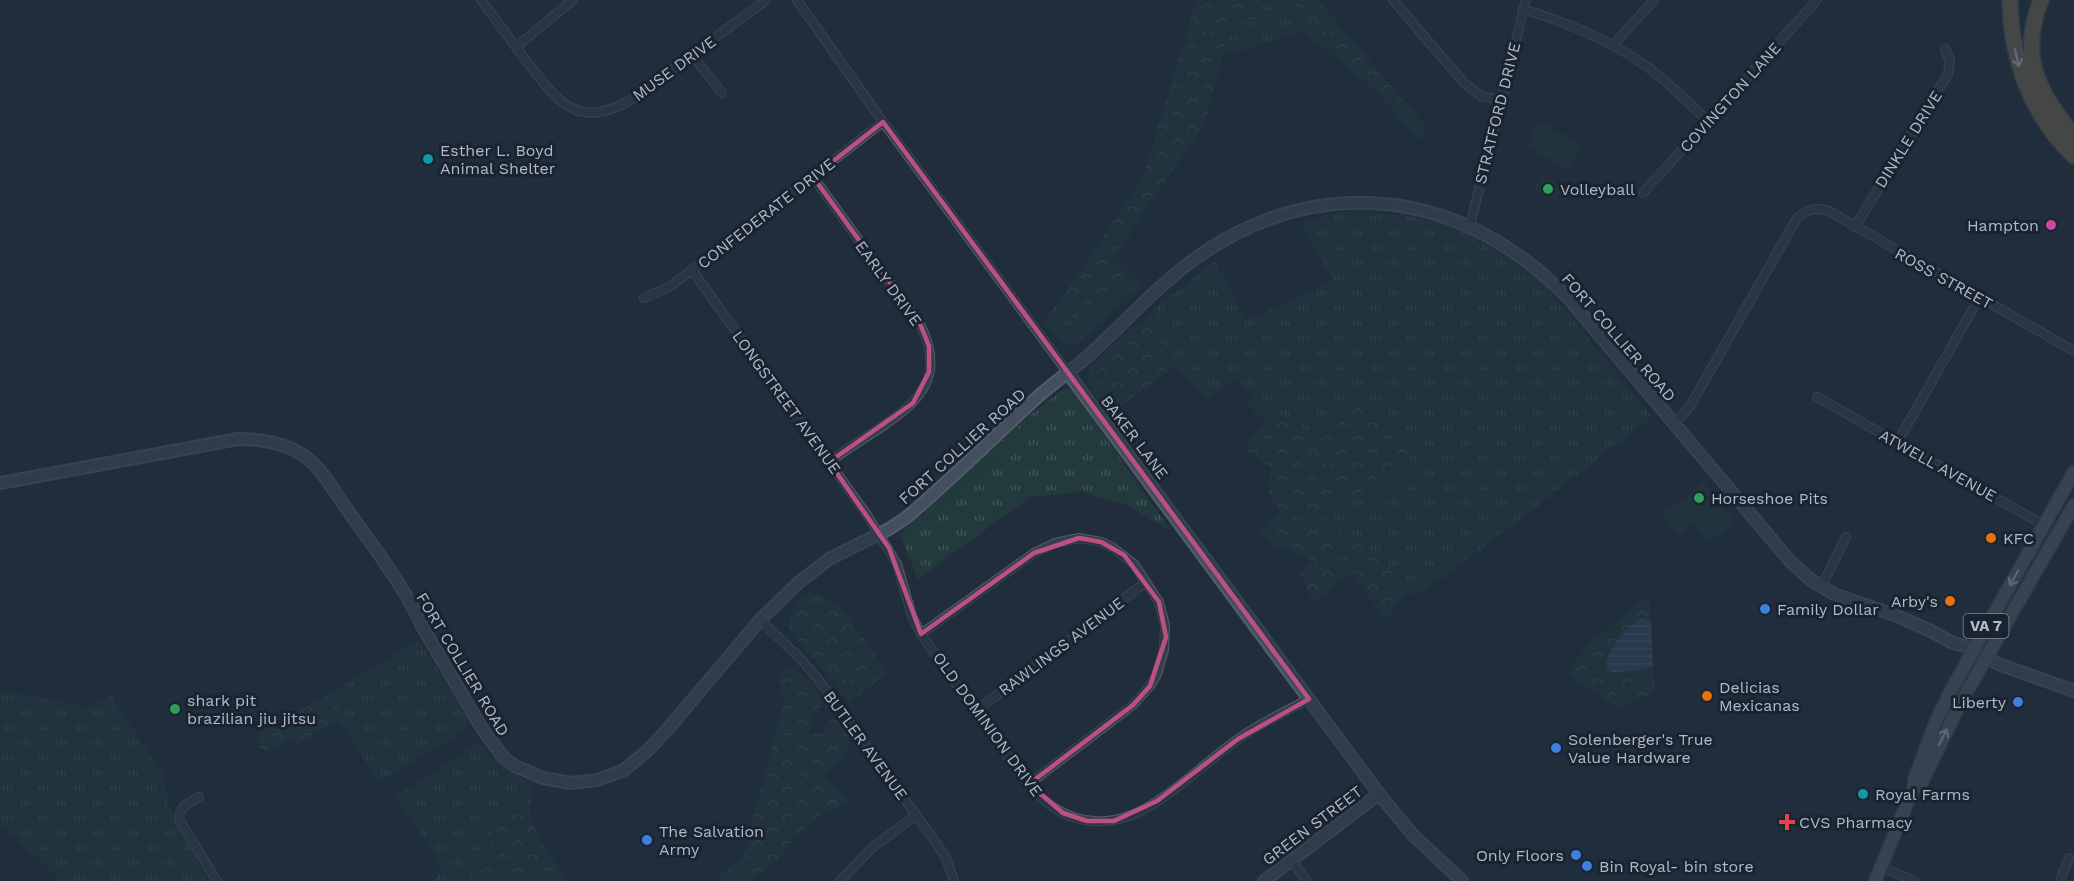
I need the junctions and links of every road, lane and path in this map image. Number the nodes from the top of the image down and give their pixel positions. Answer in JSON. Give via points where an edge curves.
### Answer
{"nodes":[{"id":1,"x":481,"y":0,"type":"edge"},
{"id":2,"x":573,"y":0,"type":"edge"},
{"id":3,"x":766,"y":0,"type":"edge"},
{"id":4,"x":797,"y":0,"type":"edge"},
{"id":5,"x":1393,"y":0,"type":"edge"},
{"id":6,"x":1526,"y":0,"type":"edge"},
{"id":7,"x":1654,"y":0,"type":"edge"},
{"id":8,"x":1816,"y":0,"type":"edge"},
{"id":9,"x":2010,"y":0,"type":"edge"},
{"id":10,"x":2041,"y":0,"type":"edge"},
{"id":11,"x":1523,"y":9,"type":"junction"},
{"id":12,"x":1613,"y":45,"type":"junction"},
{"id":13,"x":516,"y":47,"type":"junction"},
{"id":14,"x":1945,"y":49,"type":"dead end"},
{"id":15,"x":692,"y":55,"type":"junction"},
{"id":16,"x":722,"y":93,"type":"dead end"},
{"id":17,"x":1500,"y":100,"type":"junction"},
{"id":18,"x":1708,"y":121,"type":"junction"},
{"id":19,"x":883,"y":122,"type":"junction"},
{"id":20,"x":2074,"y":137,"type":"edge"},
{"id":21,"x":2074,"y":156,"type":"edge"},
{"id":22,"x":813,"y":177,"type":"junction"},
{"id":23,"x":1643,"y":193,"type":"dead end"},
{"id":24,"x":1470,"y":226,"type":"junction"},
{"id":25,"x":1855,"y":227,"type":"junction"},
{"id":26,"x":692,"y":270,"type":"junction"},
{"id":27,"x":645,"y":298,"type":"dead end"},
{"id":28,"x":1979,"y":298,"type":"junction"},
{"id":29,"x":2074,"y":351,"type":"edge"},
{"id":30,"x":1068,"y":373,"type":"junction"},
{"id":31,"x":1817,"y":397,"type":"dead end"},
{"id":32,"x":1674,"y":423,"type":"junction"},
{"id":33,"x":1897,"y":443,"type":"junction"},
{"id":34,"x":829,"y":462,"type":"junction"},
{"id":35,"x":2074,"y":472,"type":"edge"},
{"id":36,"x":0,"y":483,"type":"edge"},
{"id":37,"x":2074,"y":505,"type":"edge"},
{"id":38,"x":2044,"y":525,"type":"junction"},
{"id":39,"x":2058,"y":533,"type":"junction"},
{"id":40,"x":880,"y":534,"type":"junction"},
{"id":41,"x":1846,"y":537,"type":"dead end"},
{"id":42,"x":1146,"y":582,"type":"junction"},
{"id":43,"x":1821,"y":587,"type":"junction"},
{"id":44,"x":760,"y":620,"type":"junction"},
{"id":45,"x":921,"y":634,"type":"junction"},
{"id":46,"x":1973,"y":650,"type":"junction"},
{"id":47,"x":1986,"y":657,"type":"junction"},
{"id":48,"x":2074,"y":691,"type":"edge"},
{"id":49,"x":1309,"y":699,"type":"junction"},
{"id":50,"x":976,"y":711,"type":"junction"},
{"id":51,"x":1029,"y":784,"type":"junction"},
{"id":52,"x":1914,"y":787,"type":"junction"},
{"id":53,"x":1379,"y":794,"type":"junction"},
{"id":54,"x":199,"y":797,"type":"dead end"},
{"id":55,"x":916,"y":815,"type":"junction"},
{"id":56,"x":2069,"y":858,"type":"dead end"},
{"id":57,"x":1292,"y":860,"type":"junction"},
{"id":58,"x":1881,"y":867,"type":"junction"},
{"id":59,"x":217,"y":881,"type":"edge"},
{"id":60,"x":840,"y":881,"type":"edge"},
{"id":61,"x":954,"y":881,"type":"edge"},
{"id":62,"x":1264,"y":881,"type":"edge"},
{"id":63,"x":1307,"y":881,"type":"edge"},
{"id":64,"x":1462,"y":881,"type":"edge"},
{"id":65,"x":1875,"y":881,"type":"edge"},
{"id":66,"x":1915,"y":881,"type":"edge"},
{"id":67,"x":2060,"y":881,"type":"edge"}],
"edges":[{"from":1,"to":13,"type":"street","name":"MUSE DRIVE"},
{"from":2,"to":13,"type":"street"},
{"from":3,"to":15,"type":"street","name":"MUSE DRIVE"},
{"from":4,"to":19,"type":"street","name":"BAKER LANE"},
{"from":5,"to":17,"type":"street","via":[[1464,83],[1482,96]]},
{"from":6,"to":11,"type":"street","name":"STRATFORD DRIVE"},
{"from":7,"to":12,"type":"street"},
{"from":8,"to":18,"type":"street","name":"COVINGTON LANE"},
{"from":9,"to":21,"type":"highway","one_way":true,"via":[[2015,53],[2026,88],[2052,132]]},
{"from":10,"to":20,"type":"highway","via":[[2031,28],[2035,72],[2052,107]]},
{"from":11,"to":12,"type":"street","via":[[1572,25]]},
{"from":11,"to":17,"type":"street","name":"STRATFORD DRIVE"},
{"from":12,"to":18,"type":"street","via":[[1649,69]]},
{"from":13,"to":15,"type":"street","name":"MUSE DRIVE","via":[[560,102],[589,112],[608,110],[631,100]]},
{"from":14,"to":25,"type":"street","name":"DINKLE DRIVE","via":[[1950,62],[1948,74]]},
{"from":15,"to":16,"type":"street"},
{"from":17,"to":24,"type":"street","name":"STRATFORD DRIVE"},
{"from":18,"to":23,"type":"street","name":"COVINGTON LANE"},
{"from":19,"to":22,"type":"street","name":"CONFEDERATE DRIVE"},
{"from":19,"to":30,"type":"street","name":"BAKER LANE"},
{"from":22,"to":26,"type":"street","name":"CONFEDERATE DRIVE"},
{"from":22,"to":34,"type":"street","name":"EARLY DRIVE","via":[[920,324],[930,358],[926,383],[913,403]]},
{"from":24,"to":30,"type":"street","name":"FORT COLLIER ROAD","via":[[1414,209],[1370,203],[1321,206],[1260,223],[1189,264]]},
{"from":24,"to":32,"type":"street","name":"FORT COLLIER ROAD","via":[[1519,254],[1551,280]]},
{"from":25,"to":28,"type":"street","name":"ROSS STREET"},
{"from":25,"to":32,"type":"street","name":"ROSS STREET","via":[[1829,211],[1814,209],[1797,218],[1689,408]]},
{"from":26,"to":27,"type":"street","name":"CONFEDERATE DRIVE"},
{"from":26,"to":34,"type":"street","name":"LONGSTREET AVENUE"},
{"from":28,"to":29,"type":"street","name":"ROSS STREET"},
{"from":28,"to":33,"type":"street"},
{"from":30,"to":40,"type":"street","name":"FORT COLLIER ROAD","via":[[920,506]]},
{"from":30,"to":49,"type":"street","name":"BAKER LANE"},
{"from":31,"to":33,"type":"street","name":"ATWELL AVENUE"},
{"from":32,"to":43,"type":"street","name":"FORT COLLIER ROAD","via":[[1790,561]]},
{"from":33,"to":38,"type":"street","name":"ATWELL AVENUE"},
{"from":34,"to":40,"type":"street","name":"LONGSTREET AVENUE"},
{"from":35,"to":38,"type":"main road","number":"VA 7"},
{"from":36,"to":44,"type":"street","name":"FORT COLLIER ROAD","via":[[238,439],[269,441],[296,450],[316,466],[371,544],[495,747],[515,766],[556,782],[598,780],[636,762],[668,730]]},
{"from":37,"to":39,"type":"main road","number":"VA 7"},
{"from":38,"to":39,"type":"street","name":"ATWELL AVENUE"},
{"from":38,"to":46,"type":"main road","number":"VA 7","one_way":true},
{"from":39,"to":47,"type":"main road","number":"VA 7"},
{"from":40,"to":44,"type":"street","name":"FORT COLLIER ROAD","via":[[813,570]]},
{"from":40,"to":45,"type":"street","name":"OLD DOMINION DRIVE","via":[[897,564]]},
{"from":41,"to":43,"type":"street"},
{"from":42,"to":45,"type":"street","via":[[1134,564],[1112,547],[1088,539],[1065,540],[1034,553]]},
{"from":42,"to":50,"type":"street","name":"RAWLINGS AVENUE"},
{"from":42,"to":51,"type":"street","via":[[1159,602],[1166,625],[1162,661],[1150,686],[1133,705]]},
{"from":43,"to":46,"type":"street","name":"FORT COLLIER ROAD"},
{"from":44,"to":55,"type":"street","name":"BUTLER AVENUE","via":[[818,679]]},
{"from":45,"to":50,"type":"street","name":"OLD DOMINION DRIVE"},
{"from":46,"to":47,"type":"street","name":"FORT COLLIER ROAD"},
{"from":46,"to":52,"type":"main road","number":"VA 7","via":[[1936,722]]},
{"from":47,"to":48,"type":"street","name":"FORT COLLIER ROAD"},
{"from":52,"to":47,"type":"main road","number":"VA 7","one_way":true,"via":[[1922,782]]},
{"from":49,"to":51,"type":"street","name":"OLD DOMINION DRIVE","via":[[1245,734],[1157,801],[1126,818],[1101,822],[1075,818],[1051,807]]},
{"from":49,"to":53,"type":"street","name":"BAKER LANE"},
{"from":50,"to":51,"type":"street","name":"OLD DOMINION DRIVE"},
{"from":52,"to":58,"type":"main road","number":"VA 7"},
{"from":53,"to":57,"type":"street","name":"GREEN STREET"},
{"from":53,"to":64,"type":"street","name":"BAKER LANE","via":[[1413,835]]},
{"from":54,"to":59,"type":"street","via":[[183,807],[180,821]]},
{"from":55,"to":60,"type":"street","via":[[873,847]]},
{"from":55,"to":61,"type":"street","name":"BUTLER AVENUE","via":[[946,858]]},
{"from":56,"to":67,"type":"street"},
{"from":57,"to":62,"type":"street","name":"GREEN STREET"},
{"from":57,"to":63,"type":"street"},
{"from":58,"to":65,"type":"main road","number":"VA 7"},
{"from":58,"to":66,"type":"street"}]}
